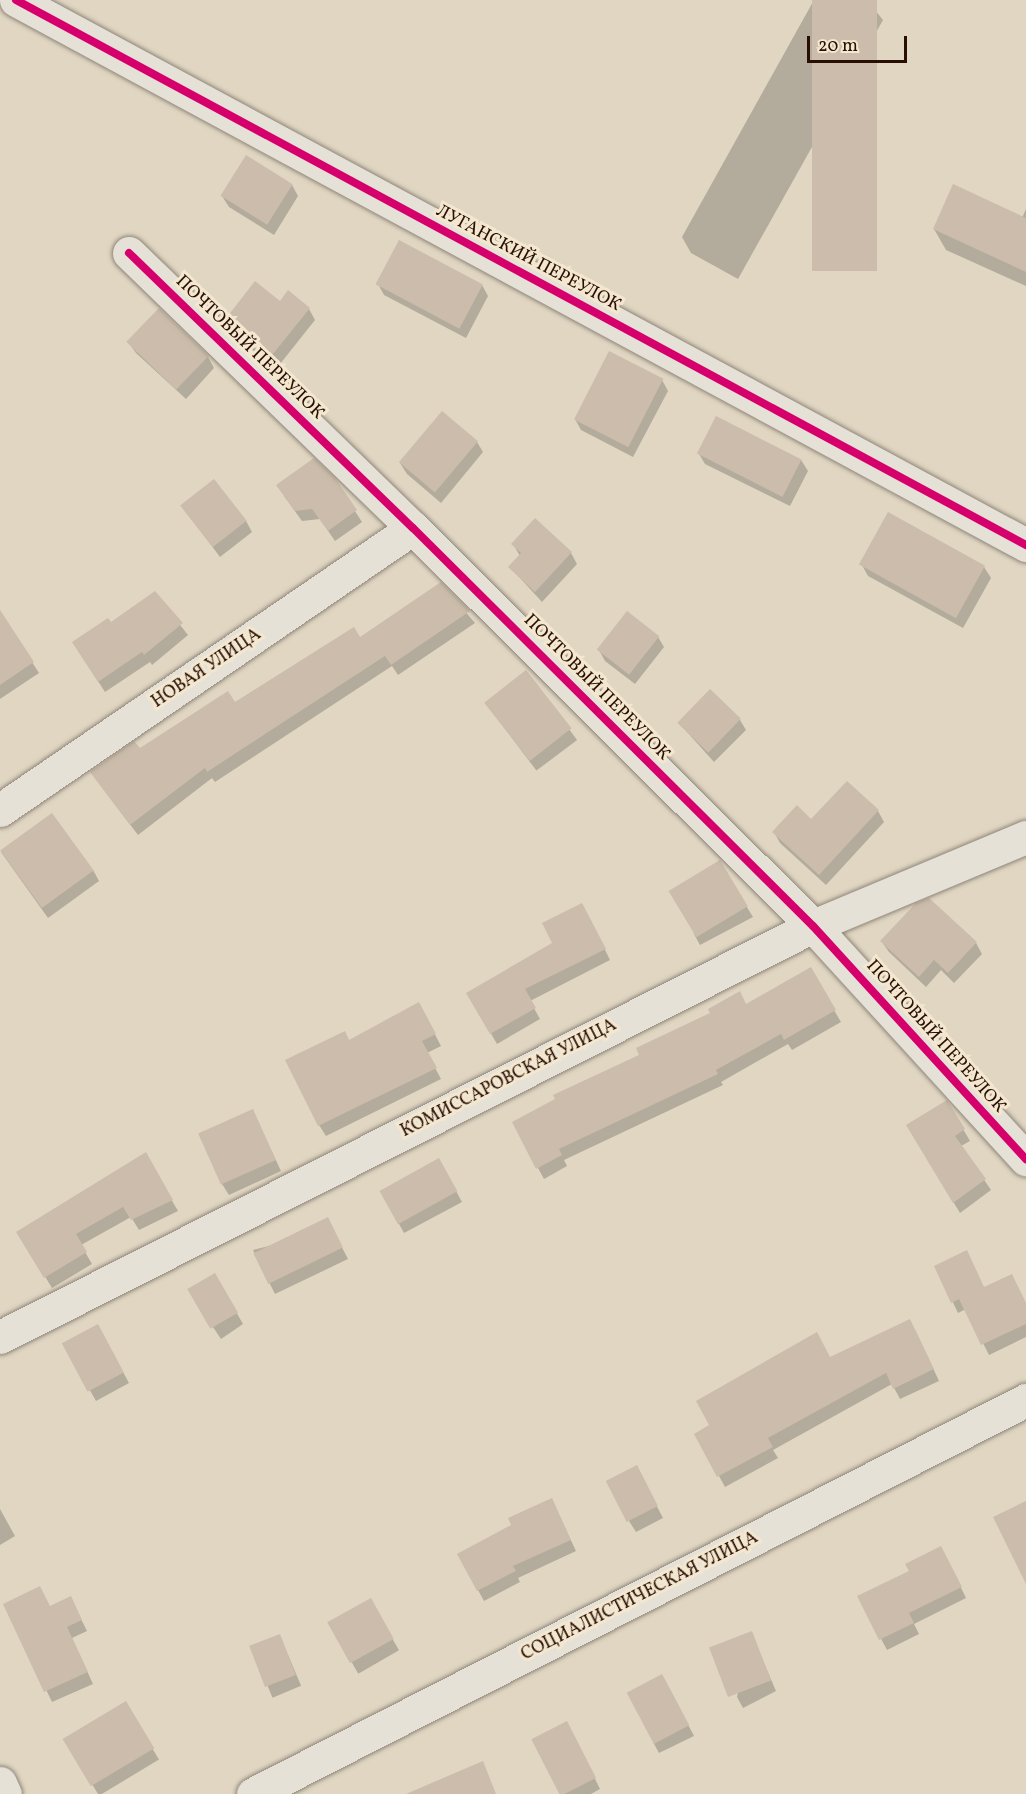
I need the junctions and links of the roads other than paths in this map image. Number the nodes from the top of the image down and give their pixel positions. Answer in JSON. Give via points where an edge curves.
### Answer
{"nodes":[{"id":1,"x":16,"y":0,"type":"edge"},
{"id":2,"x":129,"y":253,"type":"dead end"},
{"id":3,"x":413,"y":528,"type":"junction"},
{"id":4,"x":1026,"y":545,"type":"edge"},
{"id":5,"x":0,"y":810,"type":"edge"},
{"id":6,"x":1026,"y":837,"type":"edge"},
{"id":7,"x":813,"y":926,"type":"junction"},
{"id":8,"x":1026,"y":1159,"type":"edge"},
{"id":9,"x":0,"y":1337,"type":"edge"},
{"id":10,"x":1026,"y":1400,"type":"edge"},
{"id":11,"x":0,"y":1783,"type":"edge"},
{"id":12,"x":5,"y":1794,"type":"edge"},
{"id":13,"x":253,"y":1794,"type":"edge"}],
"edges":[{"from":1,"to":4,"type":"street","name":"ЛУГАНСКИЙ ПЕРЕУЛОК"},
{"from":2,"to":3,"type":"street","name":"ПОЧТОВЫЙ ПЕРЕУЛОК"},
{"from":3,"to":5,"type":"street","name":"НОВАЯ УЛИЦА"},
{"from":3,"to":7,"type":"street","name":"ПОЧТОВЫЙ ПЕРЕУЛОК"},
{"from":6,"to":7,"type":"street","name":"КОМИССАРОВСКАЯ УЛИЦА"},
{"from":7,"to":8,"type":"street","name":"ПОЧТОВЫЙ ПЕРЕУЛОК"},
{"from":7,"to":9,"type":"street","name":"КОМИССАРОВСКАЯ УЛИЦА"},
{"from":10,"to":13,"type":"street","name":"СОЦИАЛИСТИЧЕСКАЯ УЛИЦА"},
{"from":11,"to":12,"type":"street"}]}
